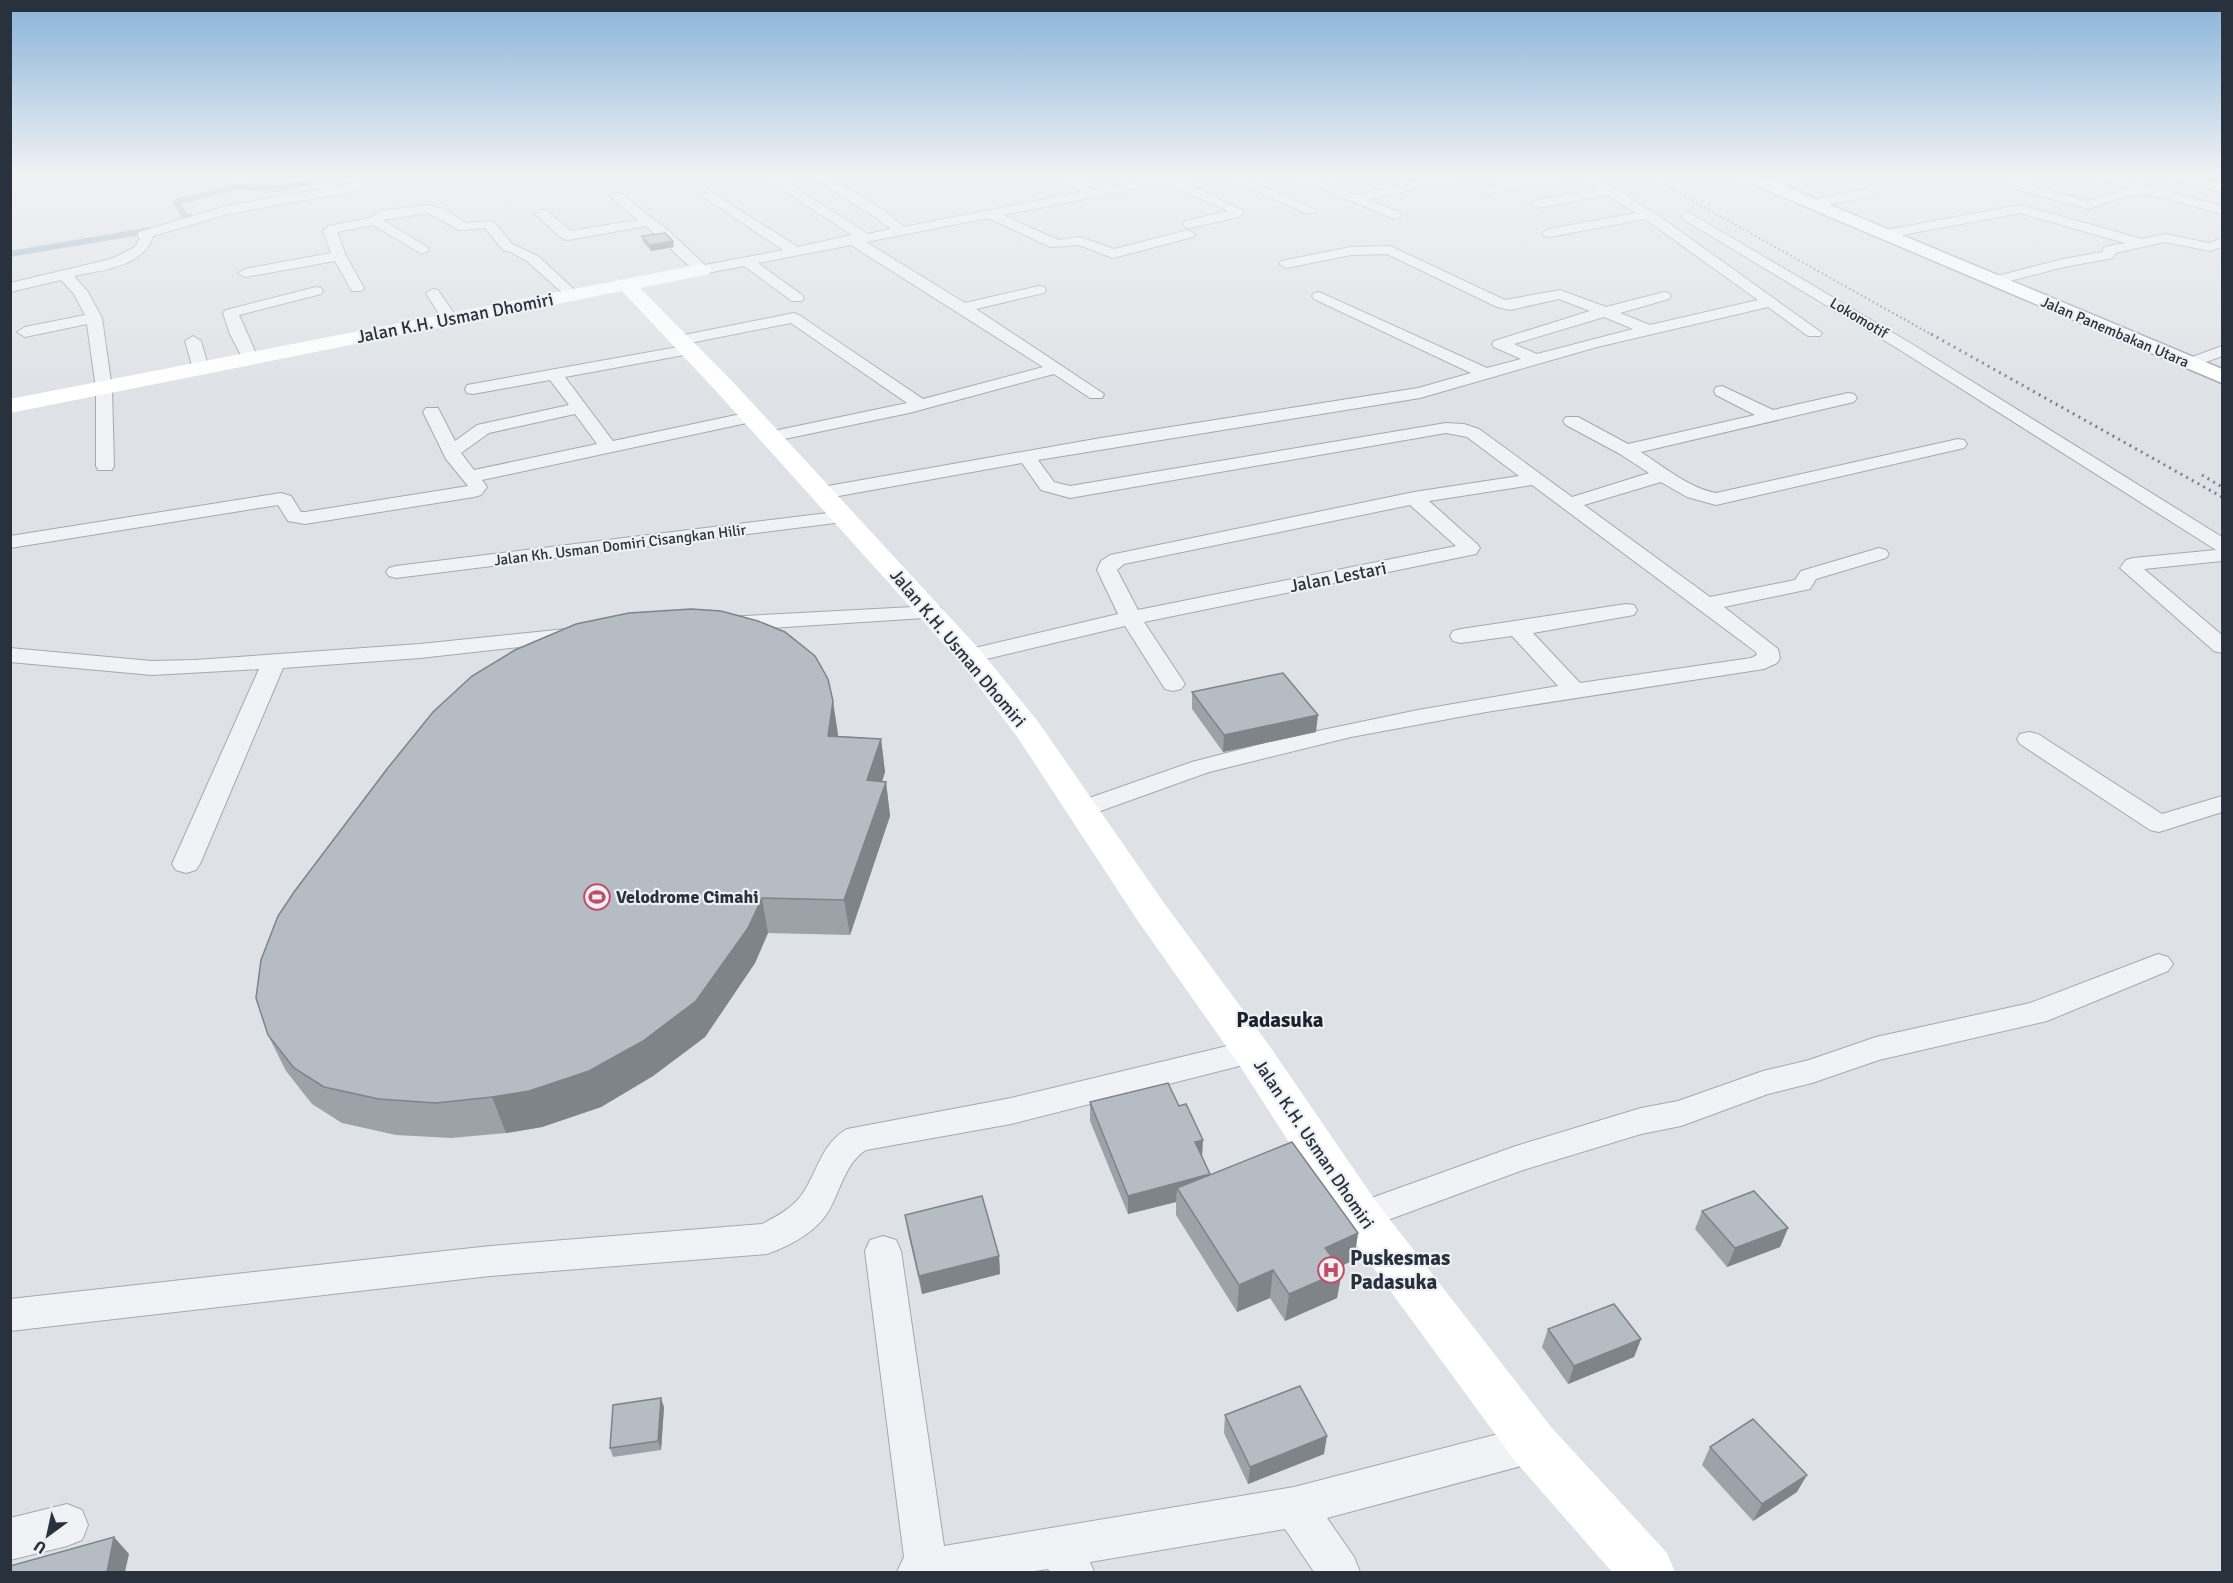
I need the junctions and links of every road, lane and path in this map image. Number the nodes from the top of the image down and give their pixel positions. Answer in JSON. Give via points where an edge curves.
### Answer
{"nodes":[{"id":1,"x":110,"y":248,"type":"edge"},
{"id":2,"x":141,"y":248,"type":"edge"},
{"id":3,"x":336,"y":248,"type":"edge"},
{"id":4,"x":419,"y":248,"type":"edge"},
{"id":5,"x":516,"y":248,"type":"edge"},
{"id":6,"x":679,"y":248,"type":"edge"},
{"id":7,"x":789,"y":248,"type":"edge"},
{"id":8,"x":809,"y":248,"type":"edge"},
{"id":9,"x":872,"y":248,"type":"edge"},
{"id":10,"x":1097,"y":248,"type":"edge"},
{"id":11,"x":1132,"y":248,"type":"edge"},
{"id":12,"x":1309,"y":248,"type":"edge"},
{"id":13,"x":1694,"y":248,"type":"edge"},
{"id":14,"x":1741,"y":248,"type":"edge"},
{"id":15,"x":1918,"y":248,"type":"edge"},
{"id":16,"x":2122,"y":248,"type":"edge"},
{"id":17,"x":422,"y":250,"type":"dead end"},
{"id":18,"x":794,"y":251,"type":"junction"},
{"id":19,"x":339,"y":256,"type":"junction"},
{"id":20,"x":1325,"y":256,"type":"junction"},
{"id":21,"x":746,"y":261,"type":"junction"},
{"id":22,"x":1286,"y":264,"type":"dead end"},
{"id":23,"x":41,"y":266,"type":"dead end"},
{"id":24,"x":702,"y":270,"type":"junction"},
{"id":25,"x":245,"y":273,"type":"dead end"},
{"id":26,"x":65,"y":275,"type":"junction"},
{"id":27,"x":1994,"y":281,"type":"junction"},
{"id":28,"x":627,"y":285,"type":"junction"},
{"id":29,"x":10,"y":288,"type":"edge"},
{"id":30,"x":357,"y":288,"type":"dead end"},
{"id":31,"x":1039,"y":290,"type":"dead end"},
{"id":32,"x":316,"y":291,"type":"dead end"},
{"id":33,"x":433,"y":293,"type":"dead end"},
{"id":34,"x":573,"y":295,"type":"junction"},
{"id":35,"x":1319,"y":296,"type":"dead end"},
{"id":36,"x":1664,"y":296,"type":"dead end"},
{"id":37,"x":797,"y":298,"type":"dead end"},
{"id":38,"x":1523,"y":302,"type":"junction"},
{"id":39,"x":1770,"y":302,"type":"junction"},
{"id":40,"x":963,"y":308,"type":"junction"},
{"id":41,"x":1607,"y":312,"type":"junction"},
{"id":42,"x":94,"y":318,"type":"junction"},
{"id":43,"x":450,"y":319,"type":"junction"},
{"id":44,"x":1557,"y":325,"type":"junction"},
{"id":45,"x":1649,"y":330,"type":"junction"},
{"id":46,"x":25,"y":332,"type":"dead end"},
{"id":47,"x":1814,"y":333,"type":"dead end"},
{"id":48,"x":193,"y":341,"type":"dead end"},
{"id":49,"x":684,"y":345,"type":"junction"},
{"id":50,"x":2223,"y":351,"type":"edge"},
{"id":51,"x":250,"y":358,"type":"junction"},
{"id":52,"x":1535,"y":359,"type":"junction"},
{"id":53,"x":2190,"y":363,"type":"junction"},
{"id":54,"x":1056,"y":368,"type":"junction"},
{"id":55,"x":201,"y":369,"type":"junction"},
{"id":56,"x":1484,"y":373,"type":"junction"},
{"id":57,"x":554,"y":374,"type":"junction"},
{"id":58,"x":2223,"y":377,"type":"edge"},
{"id":59,"x":104,"y":389,"type":"junction"},
{"id":60,"x":473,"y":389,"type":"dead end"},
{"id":61,"x":1722,"y":391,"type":"dead end"},
{"id":62,"x":1096,"y":394,"type":"dead end"},
{"id":63,"x":1848,"y":398,"type":"dead end"},
{"id":64,"x":921,"y":405,"type":"junction"},
{"id":65,"x":10,"y":406,"type":"edge"},
{"id":66,"x":581,"y":408,"type":"junction"},
{"id":67,"x":432,"y":412,"type":"dead end"},
{"id":68,"x":1771,"y":416,"type":"junction"},
{"id":69,"x":1572,"y":421,"type":"dead end"},
{"id":70,"x":760,"y":427,"type":"junction"},
{"id":71,"x":1958,"y":444,"type":"dead end"},
{"id":72,"x":609,"y":448,"type":"junction"},
{"id":73,"x":1626,"y":450,"type":"junction"},
{"id":74,"x":451,"y":452,"type":"junction"},
{"id":75,"x":1027,"y":456,"type":"junction"},
{"id":76,"x":105,"y":466,"type":"dead end"},
{"id":77,"x":1663,"y":475,"type":"junction"},
{"id":78,"x":470,"y":477,"type":"junction"},
{"id":79,"x":1535,"y":479,"type":"junction"},
{"id":80,"x":1414,"y":498,"type":"junction"},
{"id":81,"x":1571,"y":503,"type":"junction"},
{"id":82,"x":833,"y":505,"type":"junction"},
{"id":83,"x":10,"y":542,"type":"edge"},
{"id":84,"x":2223,"y":545,"type":"edge"},
{"id":85,"x":1879,"y":554,"type":"dead end"},
{"id":86,"x":2223,"y":555,"type":"edge"},
{"id":87,"x":396,"y":572,"type":"dead end"},
{"id":88,"x":1707,"y":604,"type":"junction"},
{"id":89,"x":1626,"y":610,"type":"dead end"},
{"id":90,"x":932,"y":612,"type":"junction"},
{"id":91,"x":1131,"y":618,"type":"junction"},
{"id":92,"x":708,"y":625,"type":"edge"},
{"id":93,"x":1517,"y":629,"type":"junction"},
{"id":94,"x":592,"y":634,"type":"edge"},
{"id":95,"x":1461,"y":636,"type":"dead end"},
{"id":96,"x":2223,"y":646,"type":"edge"},
{"id":97,"x":10,"y":655,"type":"edge"},
{"id":98,"x":970,"y":656,"type":"junction"},
{"id":99,"x":274,"y":661,"type":"junction"},
{"id":100,"x":1173,"y":684,"type":"dead end"},
{"id":101,"x":1574,"y":690,"type":"junction"},
{"id":102,"x":2030,"y":739,"type":"dead end"},
{"id":103,"x":2223,"y":804,"type":"edge"},
{"id":104,"x":1081,"y":810,"type":"junction"},
{"id":105,"x":186,"y":864,"type":"dead end"},
{"id":106,"x":2158,"y":964,"type":"dead end"},
{"id":107,"x":1252,"y":1052,"type":"junction"},
{"id":108,"x":1361,"y":1216,"type":"junction"},
{"id":109,"x":882,"y":1251,"type":"dead end"},
{"id":110,"x":10,"y":1315,"type":"edge"},
{"id":111,"x":1533,"y":1444,"type":"junction"},
{"id":112,"x":1294,"y":1507,"type":"junction"},
{"id":113,"x":67,"y":1525,"type":"dead end"},
{"id":114,"x":10,"y":1539,"type":"edge"},
{"id":115,"x":1066,"y":1559,"type":"edge"},
{"id":116,"x":922,"y":1572,"type":"edge"},
{"id":117,"x":1339,"y":1572,"type":"edge"},
{"id":118,"x":1648,"y":1572,"type":"edge"}],
"edges":[{"from":1,"to":23,"type":"street"},
{"from":2,"to":26,"type":"street","via":[[127,258]]},
{"from":3,"to":19,"type":"street"},
{"from":4,"to":17,"type":"street"},
{"from":5,"to":34,"type":"street"},
{"from":6,"to":24,"type":"street"},
{"from":7,"to":18,"type":"street"},
{"from":8,"to":18,"type":"street"},
{"from":9,"to":40,"type":"street"},
{"from":10,"to":11,"type":"street","via":[[1113,254]]},
{"from":12,"to":20,"type":"street"},
{"from":13,"to":39,"type":"street"},
{"from":14,"to":84,"type":"street","name":"Lokomotif"},
{"from":15,"to":27,"type":"main road","name":"Jalan Panembakan Utara"},
{"from":16,"to":27,"type":"street","via":[[2109,250],[2108,255],[2063,262]]},
{"from":18,"to":21,"type":"street"},
{"from":19,"to":25,"type":"street"},
{"from":19,"to":30,"type":"street"},
{"from":20,"to":22,"type":"street"},
{"from":20,"to":38,"type":"street","via":[[1390,250],[1502,304]]},
{"from":21,"to":24,"type":"street"},
{"from":21,"to":37,"type":"street"},
{"from":24,"to":28,"type":"main road"},
{"from":26,"to":29,"type":"street"},
{"from":26,"to":42,"type":"street","via":[[81,292]]},
{"from":27,"to":53,"type":"main road","name":"Jalan Panembakan Utara"},
{"from":28,"to":34,"type":"main road","name":"Jalan K.H. Usman Dhomiri"},
{"from":28,"to":49,"type":"main road","name":"Jalan K.H. Usman Dhomiri"},
{"from":31,"to":40,"type":"street"},
{"from":32,"to":51,"type":"street","via":[[231,313]]},
{"from":33,"to":43,"type":"street"},
{"from":34,"to":43,"type":"main road","name":"Jalan K.H. Usman Dhomiri"},
{"from":35,"to":56,"type":"street"},
{"from":36,"to":41,"type":"street"},
{"from":38,"to":41,"type":"street","via":[[1557,294]]},
{"from":38,"to":44,"type":"street"},
{"from":39,"to":45,"type":"street","name":"Jalan Kh. Usman Domiri Cisangkan Hilir"},
{"from":39,"to":47,"type":"street"},
{"from":40,"to":54,"type":"street"},
{"from":41,"to":44,"type":"street"},
{"from":41,"to":45,"type":"street"},
{"from":42,"to":46,"type":"street"},
{"from":42,"to":59,"type":"street"},
{"from":43,"to":51,"type":"main road","name":"Jalan K.H. Usman Dhomiri"},
{"from":44,"to":52,"type":"street","via":[[1500,344]]},
{"from":45,"to":52,"type":"street","name":"Jalan Kh. Usman Domiri Cisangkan Hilir"},
{"from":48,"to":55,"type":"street"},
{"from":49,"to":57,"type":"street"},
{"from":49,"to":64,"type":"street","via":[[794,318]]},
{"from":49,"to":70,"type":"main road","name":"Jalan K.H. Usman Dhomiri"},
{"from":50,"to":53,"type":"street"},
{"from":51,"to":55,"type":"main road","name":"Jalan K.H. Usman Dhomiri"},
{"from":52,"to":56,"type":"street","name":"Jalan Kh. Usman Domiri Cisangkan Hilir"},
{"from":53,"to":58,"type":"main road","name":"Jalan Panembakan Utara"},
{"from":54,"to":62,"type":"street"},
{"from":54,"to":64,"type":"street"},
{"from":55,"to":59,"type":"main road","name":"Jalan K.H. Usman Dhomiri"},
{"from":56,"to":75,"type":"street","name":"Jalan Kh. Usman Domiri Cisangkan Hilir","via":[[1420,393]]},
{"from":57,"to":60,"type":"street"},
{"from":57,"to":66,"type":"street"},
{"from":59,"to":65,"type":"main road","name":"Jalan K.H. Usman Dhomiri"},
{"from":59,"to":76,"type":"street"},
{"from":61,"to":68,"type":"street"},
{"from":63,"to":68,"type":"street"},
{"from":64,"to":70,"type":"street"},
{"from":66,"to":72,"type":"street"},
{"from":66,"to":74,"type":"street","via":[[483,429]]},
{"from":67,"to":74,"type":"street"},
{"from":68,"to":73,"type":"street"},
{"from":69,"to":73,"type":"street"},
{"from":70,"to":72,"type":"street"},
{"from":70,"to":82,"type":"main road","name":"Jalan K.H. Usman Dhomiri"},
{"from":71,"to":77,"type":"street","via":[[1716,499]]},
{"from":72,"to":78,"type":"street"},
{"from":73,"to":77,"type":"street"},
{"from":74,"to":78,"type":"street"},
{"from":75,"to":79,"type":"street","via":[[1048,488],[1071,492],[1455,428],[1473,433]]},
{"from":75,"to":82,"type":"street","name":"Jalan Kh. Usman Domiri Cisangkan Hilir"},
{"from":77,"to":81,"type":"street"},
{"from":78,"to":83,"type":"street","via":[[478,487],[474,491],[305,518],[295,517],[284,500],[279,500]]},
{"from":79,"to":80,"type":"street"},
{"from":79,"to":81,"type":"street"},
{"from":80,"to":91,"type":"street","via":[[1117,559],[1107,570]]},
{"from":80,"to":91,"type":"street","name":"Jalan Lestari","via":[[1469,550]]},
{"from":81,"to":88,"type":"street"},
{"from":82,"to":87,"type":"street","name":"Jalan Kh. Usman Domiri Cisangkan Hilir"},
{"from":82,"to":90,"type":"main road","name":"Jalan K.H. Usman Dhomiri"},
{"from":85,"to":88,"type":"street","via":[[1808,575],[1803,585]]},
{"from":86,"to":96,"type":"street","via":[[2133,564],[2130,568]]},
{"from":88,"to":101,"type":"street","via":[[1767,650],[1769,658],[1756,664]]},
{"from":89,"to":93,"type":"street"},
{"from":90,"to":92,"type":"street"},
{"from":90,"to":98,"type":"main road","name":"Jalan K.H. Usman Dhomiri"},
{"from":91,"to":98,"type":"street"},
{"from":91,"to":100,"type":"street"},
{"from":93,"to":95,"type":"street"},
{"from":93,"to":101,"type":"street"},
{"from":94,"to":99,"type":"street"},
{"from":97,"to":99,"type":"street","via":[[152,668]]},
{"from":98,"to":104,"type":"main road","name":"Jalan K.H. Usman Dhomiri","via":[[1028,730]]},
{"from":99,"to":105,"type":"street"},
{"from":101,"to":104,"type":"street","via":[[1382,723],[1216,763]]},
{"from":102,"to":103,"type":"street","via":[[2159,824]]},
{"from":104,"to":107,"type":"main road","name":"Jalan K.H. Usman Dhomiri"},
{"from":106,"to":108,"type":"street","via":[[2036,1013],[1876,1049],[1681,1113],[1641,1121],[1516,1159]]},
{"from":107,"to":108,"type":"main road","name":"Jalan K.H. Usman Dhomiri"},
{"from":107,"to":110,"type":"street","via":[[1011,1111],[852,1141],[800,1221],[766,1239],[490,1261]]},
{"from":108,"to":111,"type":"main road","name":"Jalan K.H. Usman Dhomiri"},
{"from":109,"to":116,"type":"street"},
{"from":111,"to":112,"type":"street"},
{"from":111,"to":118,"type":"main road","name":"Jalan K.H. Usman Dhomiri"},
{"from":112,"to":115,"type":"street"},
{"from":112,"to":117,"type":"street"},
{"from":113,"to":114,"type":"street"},
{"from":115,"to":116,"type":"street"}]}
